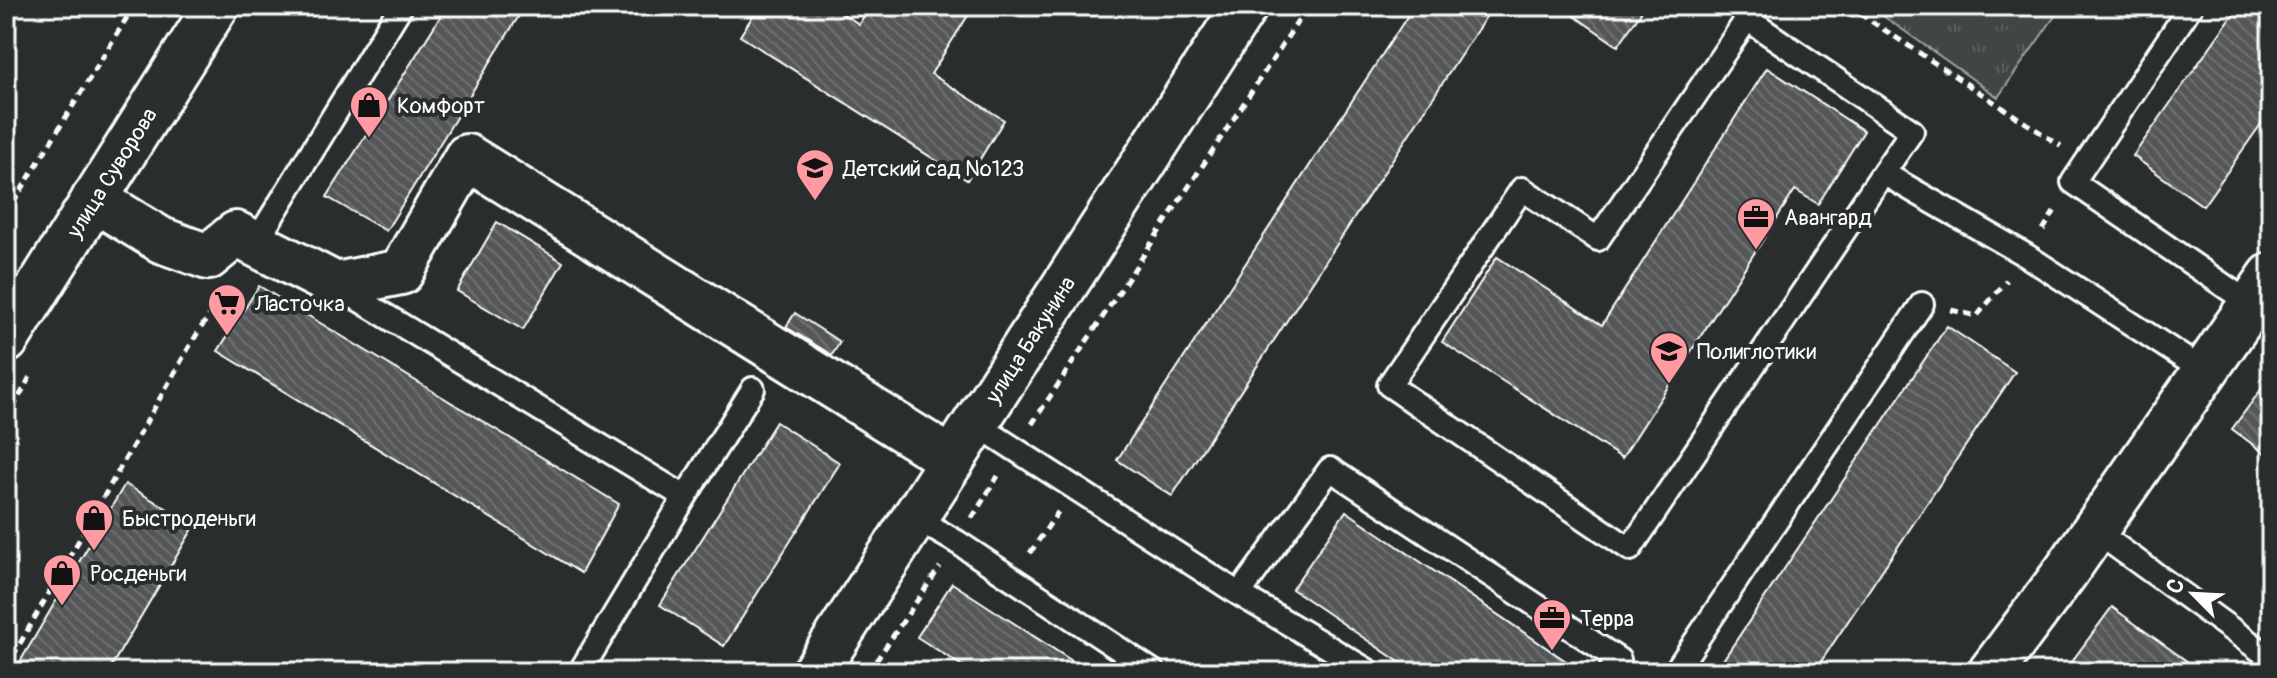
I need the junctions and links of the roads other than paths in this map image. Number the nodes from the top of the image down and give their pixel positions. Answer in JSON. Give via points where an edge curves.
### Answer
{"nodes":[{"id":1,"x":216,"y":6,"type":"edge"},
{"id":2,"x":401,"y":6,"type":"edge"},
{"id":3,"x":1245,"y":6,"type":"edge"},
{"id":4,"x":2191,"y":6,"type":"edge"},
{"id":5,"x":1883,"y":173,"type":"junction"},
{"id":6,"x":94,"y":199,"type":"junction"},
{"id":7,"x":255,"y":244,"type":"junction"},
{"id":8,"x":336,"y":285,"type":"junction"},
{"id":9,"x":2264,"y":299,"type":"edge"},
{"id":10,"x":1922,"y":304,"type":"road end"},
{"id":11,"x":6,"y":340,"type":"edge"},
{"id":12,"x":2204,"y":371,"type":"junction"},
{"id":13,"x":753,"y":389,"type":"dead end"},
{"id":14,"x":976,"y":424,"type":"junction"},
{"id":15,"x":952,"y":460,"type":"junction"},
{"id":16,"x":685,"y":497,"type":"junction"},
{"id":17,"x":915,"y":518,"type":"junction"},
{"id":18,"x":2094,"y":530,"type":"junction"},
{"id":19,"x":1239,"y":594,"type":"junction"},
{"id":20,"x":2271,"y":658,"type":"edge"},
{"id":21,"x":580,"y":672,"type":"edge"},
{"id":22,"x":815,"y":672,"type":"edge"},
{"id":23,"x":1154,"y":672,"type":"edge"},
{"id":24,"x":1370,"y":672,"type":"edge"},
{"id":25,"x":1610,"y":672,"type":"edge"},
{"id":26,"x":1675,"y":672,"type":"edge"},
{"id":27,"x":1991,"y":672,"type":"edge"}],
"edges":[{"from":1,"to":6,"type":"street","name":"улица Суворова"},
{"from":2,"to":7,"type":"lane"},
{"from":3,"to":14,"type":"street","name":"улица Бакунина"},
{"from":4,"to":9,"type":"lane","via":[[2073,182]]},
{"from":5,"to":5,"type":"lane","via":[[1912,131],[1747,19],[1598,239],[1522,189],[1389,385],[1630,549]]},
{"from":5,"to":12,"type":"lane","via":[[2027,256]]},
{"from":6,"to":7,"type":"street","via":[[161,240],[208,257],[236,234]]},
{"from":6,"to":11,"type":"street","name":"улица Суворова"},
{"from":7,"to":8,"type":"street"},
{"from":8,"to":15,"type":"street","via":[[401,272],[467,157]]},
{"from":8,"to":16,"type":"lane"},
{"from":9,"to":12,"type":"street"},
{"from":10,"to":26,"type":"lane"},
{"from":12,"to":18,"type":"street"},
{"from":13,"to":16,"type":"lane"},
{"from":14,"to":15,"type":"street","name":"улица Бакунина"},
{"from":14,"to":19,"type":"lane"},
{"from":15,"to":17,"type":"street","name":"улица Бакунина"},
{"from":16,"to":21,"type":"lane"},
{"from":17,"to":22,"type":"street","name":"улица Бакунина"},
{"from":17,"to":23,"type":"lane"},
{"from":18,"to":20,"type":"lane"},
{"from":18,"to":27,"type":"street"},
{"from":19,"to":24,"type":"lane"},
{"from":19,"to":25,"type":"lane","via":[[1330,469],[1619,660]]}]}
